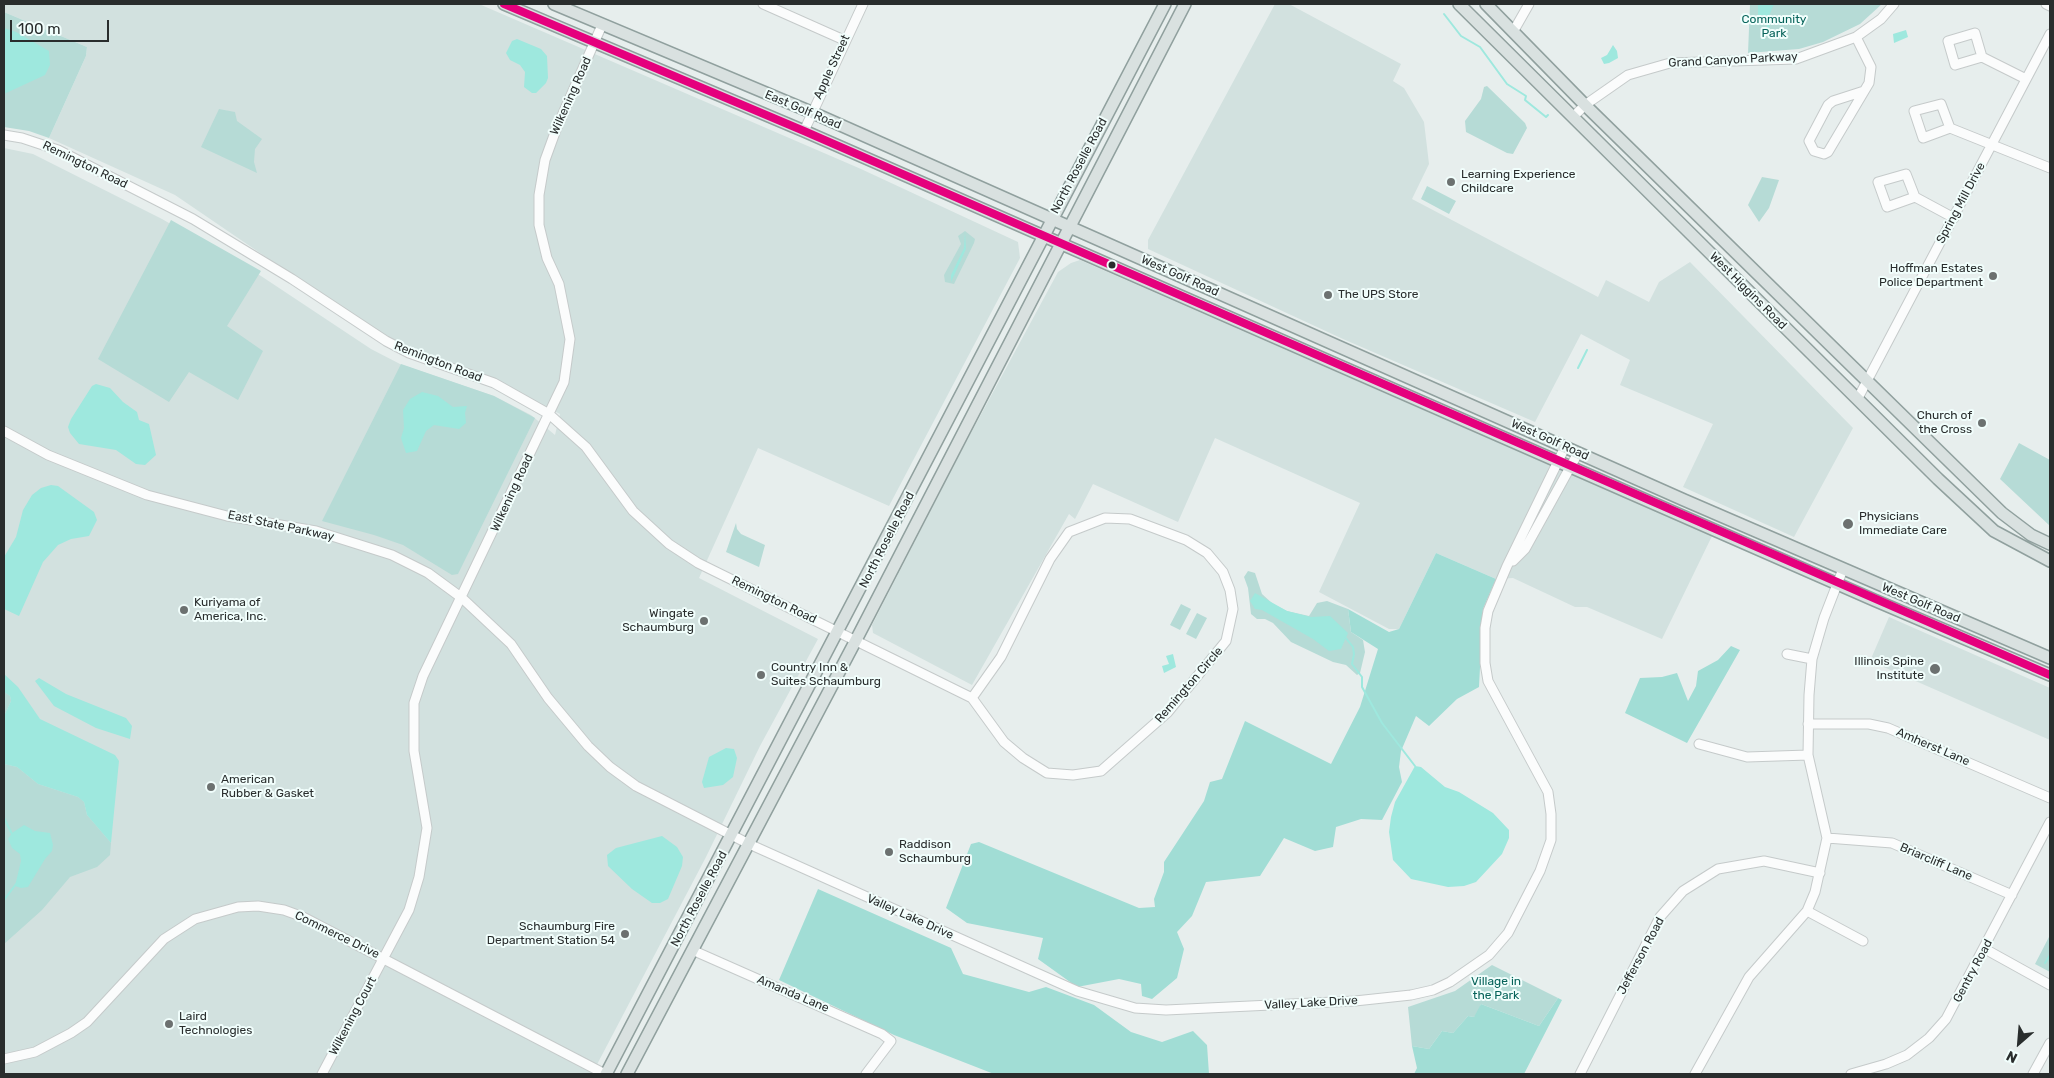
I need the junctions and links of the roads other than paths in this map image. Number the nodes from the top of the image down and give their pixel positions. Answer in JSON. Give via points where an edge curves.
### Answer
{"nodes":[{"id":1,"x":504,"y":4,"type":"edge"},
{"id":2,"x":554,"y":4,"type":"edge"},
{"id":3,"x":762,"y":4,"type":"edge"},
{"id":4,"x":863,"y":4,"type":"edge"},
{"id":5,"x":1165,"y":4,"type":"edge"},
{"id":6,"x":1184,"y":4,"type":"edge"},
{"id":7,"x":1458,"y":4,"type":"edge"},
{"id":8,"x":1486,"y":4,"type":"edge"},
{"id":9,"x":1529,"y":4,"type":"edge"},
{"id":10,"x":1894,"y":4,"type":"edge"},
{"id":11,"x":2046,"y":4,"type":"edge"},
{"id":12,"x":2050,"y":6,"type":"edge"},
{"id":13,"x":602,"y":25,"type":"junction"},
{"id":14,"x":1513,"y":32,"type":"junction"},
{"id":15,"x":2050,"y":34,"type":"edge"},
{"id":16,"x":1856,"y":37,"type":"junction"},
{"id":17,"x":844,"y":40,"type":"junction"},
{"id":18,"x":595,"y":42,"type":"junction"},
{"id":19,"x":1982,"y":56,"type":"dead end"},
{"id":20,"x":2026,"y":79,"type":"junction"},
{"id":21,"x":1864,"y":91,"type":"junction"},
{"id":22,"x":1585,"y":104,"type":"junction"},
{"id":23,"x":811,"y":112,"type":"junction"},
{"id":24,"x":1573,"y":117,"type":"junction"},
{"id":25,"x":1950,"y":128,"type":"junction"},
{"id":26,"x":804,"y":130,"type":"junction"},
{"id":27,"x":4,"y":135,"type":"edge"},
{"id":28,"x":1992,"y":144,"type":"junction"},
{"id":29,"x":2050,"y":167,"type":"edge"},
{"id":30,"x":1915,"y":197,"type":"dead end"},
{"id":31,"x":1954,"y":218,"type":"junction"},
{"id":32,"x":1051,"y":219,"type":"junction"},
{"id":33,"x":1070,"y":227,"type":"junction"},
{"id":34,"x":1043,"y":236,"type":"junction"},
{"id":35,"x":1061,"y":244,"type":"junction"},
{"id":36,"x":1868,"y":382,"type":"junction"},
{"id":37,"x":1858,"y":398,"type":"junction"},
{"id":38,"x":549,"y":414,"type":"junction"},
{"id":39,"x":4,"y":431,"type":"edge"},
{"id":40,"x":1566,"y":447,"type":"junction"},
{"id":41,"x":1578,"y":453,"type":"junction"},
{"id":42,"x":1559,"y":462,"type":"junction"},
{"id":43,"x":1571,"y":468,"type":"junction"},
{"id":44,"x":2050,"y":544,"type":"edge"},
{"id":45,"x":2050,"y":561,"type":"edge"},
{"id":46,"x":1507,"y":566,"type":"junction"},
{"id":47,"x":1844,"y":569,"type":"junction"},
{"id":48,"x":1838,"y":584,"type":"junction"},
{"id":49,"x":462,"y":598,"type":"junction"},
{"id":50,"x":840,"y":631,"type":"junction"},
{"id":51,"x":856,"y":640,"type":"junction"},
{"id":52,"x":1787,"y":654,"type":"dead end"},
{"id":53,"x":2050,"y":658,"type":"edge"},
{"id":54,"x":1812,"y":659,"type":"junction"},
{"id":55,"x":2050,"y":675,"type":"edge"},
{"id":56,"x":972,"y":698,"type":"junction"},
{"id":57,"x":1808,"y":724,"type":"junction"},
{"id":58,"x":1700,"y":744,"type":"dead end"},
{"id":59,"x":1808,"y":755,"type":"junction"},
{"id":60,"x":2050,"y":798,"type":"edge"},
{"id":61,"x":2050,"y":822,"type":"edge"},
{"id":62,"x":733,"y":836,"type":"junction"},
{"id":63,"x":1827,"y":838,"type":"junction"},
{"id":64,"x":749,"y":844,"type":"junction"},
{"id":65,"x":1820,"y":873,"type":"junction"},
{"id":66,"x":2012,"y":895,"type":"junction"},
{"id":67,"x":1807,"y":911,"type":"junction"},
{"id":68,"x":1863,"y":941,"type":"dead end"},
{"id":69,"x":1985,"y":949,"type":"junction"},
{"id":70,"x":692,"y":950,"type":"junction"},
{"id":71,"x":383,"y":958,"type":"junction"},
{"id":72,"x":2050,"y":985,"type":"edge"},
{"id":73,"x":2050,"y":1042,"type":"edge"},
{"id":74,"x":4,"y":1059,"type":"edge"},
{"id":75,"x":871,"y":1072,"type":"edge"},
{"id":76,"x":322,"y":1074,"type":"edge"},
{"id":77,"x":606,"y":1074,"type":"edge"},
{"id":78,"x":627,"y":1074,"type":"edge"},
{"id":79,"x":1580,"y":1074,"type":"edge"},
{"id":80,"x":1695,"y":1074,"type":"edge"},
{"id":81,"x":1851,"y":1074,"type":"edge"},
{"id":82,"x":2033,"y":1074,"type":"edge"}],
"edges":[{"from":1,"to":18,"type":"main road","name":"East Golf Road"},
{"from":2,"to":13,"type":"main road","name":"East Golf Road"},
{"from":3,"to":17,"type":"street"},
{"from":4,"to":17,"type":"street","name":"Apple Street"},
{"from":5,"to":32,"type":"main road","name":"North Roselle Road"},
{"from":6,"to":33,"type":"main road","name":"North Roselle Road"},
{"from":7,"to":24,"type":"main road","name":"West Higgins Road"},
{"from":8,"to":14,"type":"main road","name":"West Higgins Road"},
{"from":9,"to":14,"type":"street"},
{"from":10,"to":16,"type":"street","name":"Grand Canyon Parkway","via":[[1881,19]]},
{"from":11,"to":12,"type":"street"},
{"from":13,"to":18,"type":"street","name":"Wilkening Road"},
{"from":13,"to":23,"type":"main road","name":"East Golf Road"},
{"from":14,"to":22,"type":"main road","name":"West Higgins Road"},
{"from":15,"to":20,"type":"street","name":"Spring Mill Drive"},
{"from":16,"to":21,"type":"street","via":[[1871,67],[1869,83]]},
{"from":16,"to":22,"type":"street","name":"Grand Canyon Parkway","via":[[1796,58],[1670,62],[1628,75]]},
{"from":17,"to":23,"type":"street","name":"Apple Street"},
{"from":18,"to":26,"type":"main road","name":"East Golf Road"},
{"from":18,"to":38,"type":"street","name":"Wilkening Road","via":[[557,126],[545,160],[539,195],[539,225],[547,258],[559,284],[570,339],[564,382]]},
{"from":19,"to":20,"type":"street"},
{"from":20,"to":28,"type":"street","name":"Spring Mill Drive"},
{"from":21,"to":21,"type":"street","via":[[1828,105],[1809,141],[1814,150],[1824,154],[1828,152]]},
{"from":22,"to":24,"type":"street","name":"Grand Canyon Parkway"},
{"from":22,"to":36,"type":"main road","name":"West Higgins Road"},
{"from":23,"to":26,"type":"street","name":"Apple Street"},
{"from":23,"to":32,"type":"main road","name":"East Golf Road"},
{"from":24,"to":37,"type":"main road","name":"West Higgins Road"},
{"from":25,"to":25,"type":"street","via":[[1941,104],[1914,110],[1923,138]]},
{"from":25,"to":28,"type":"street"},
{"from":26,"to":34,"type":"main road","name":"East Golf Road"},
{"from":27,"to":38,"type":"street","name":"Remington Road","via":[[66,154],[193,219],[386,341],[409,353],[494,383]]},
{"from":28,"to":29,"type":"street"},
{"from":28,"to":31,"type":"street","name":"Spring Mill Drive"},
{"from":30,"to":31,"type":"street"},
{"from":31,"to":36,"type":"street","name":"Spring Mill Drive"},
{"from":32,"to":33,"type":"main road","name":"West Golf Road"},
{"from":32,"to":34,"type":"main road","name":"North Roselle Road"},
{"from":33,"to":35,"type":"main road","name":"North Roselle Road"},
{"from":33,"to":40,"type":"main road","name":"West Golf Road"},
{"from":34,"to":35,"type":"main road","name":"West Golf Road"},
{"from":34,"to":50,"type":"main road","name":"North Roselle Road"},
{"from":35,"to":42,"type":"main road","name":"West Golf Road"},
{"from":35,"to":51,"type":"main road","name":"North Roselle Road"},
{"from":36,"to":37,"type":"street","name":"Spring Mill Drive"},
{"from":36,"to":44,"type":"main road","name":"West Higgins Road","via":[[2002,514]]},
{"from":37,"to":45,"type":"main road","name":"West Higgins Road","via":[[1994,532]]},
{"from":38,"to":49,"type":"street","name":"Wilkening Road"},
{"from":38,"to":50,"type":"street","name":"Remington Road","via":[[586,447],[643,522],[669,544],[698,563]]},
{"from":39,"to":49,"type":"street","name":"East State Parkway","via":[[56,459],[147,495],[227,516],[316,531],[392,555],[428,573]]},
{"from":40,"to":41,"type":"main road","name":"West Golf Road"},
{"from":40,"to":42,"type":"street","name":"Valley Lake Drive"},
{"from":41,"to":43,"type":"street","name":"Valley Lake Drive"},
{"from":41,"to":47,"type":"main road","name":"West Golf Road"},
{"from":42,"to":43,"type":"main road","name":"West Golf Road"},
{"from":42,"to":46,"type":"street","name":"Valley Lake Drive"},
{"from":43,"to":46,"type":"street","name":"Valley Lake Drive","via":[[1525,549]]},
{"from":43,"to":48,"type":"main road","name":"West Golf Road"},
{"from":46,"to":64,"type":"street","name":"Valley Lake Drive","via":[[1488,611],[1485,663],[1495,698],[1548,792],[1551,840],[1540,871],[1508,933],[1489,955],[1433,990],[1355,1001],[1166,1010],[1135,1008],[1076,992]]},
{"from":47,"to":48,"type":"street"},
{"from":47,"to":53,"type":"main road","name":"West Golf Road"},
{"from":48,"to":54,"type":"street"},
{"from":48,"to":55,"type":"main road","name":"West Golf Road"},
{"from":49,"to":62,"type":"street","name":"East State Parkway","via":[[511,644],[564,718],[610,767],[636,786]]},
{"from":49,"to":71,"type":"street","name":"Wilkening Road","via":[[423,676],[414,703],[414,751],[427,828],[420,877],[410,910]]},
{"from":50,"to":51,"type":"street","name":"Remington Circle"},
{"from":50,"to":62,"type":"main road","name":"North Roselle Road"},
{"from":51,"to":56,"type":"street","name":"Remington Circle"},
{"from":51,"to":64,"type":"main road","name":"North Roselle Road"},
{"from":52,"to":54,"type":"street"},
{"from":54,"to":57,"type":"street"},
{"from":56,"to":56,"type":"street","name":"Remington Circle","via":[[1004,742],[1047,773],[1073,775],[1100,771],[1168,712],[1226,641],[1233,609],[1223,572],[1207,553],[1186,540],[1130,519],[1105,518],[1069,532],[1050,559],[1001,657]]},
{"from":57,"to":59,"type":"street"},
{"from":57,"to":60,"type":"street","name":"Amherst Lane","via":[[1869,724],[1888,728]]},
{"from":58,"to":59,"type":"street","via":[[1747,757]]},
{"from":59,"to":63,"type":"street"},
{"from":61,"to":66,"type":"street","name":"Gentry Road"},
{"from":62,"to":64,"type":"street","name":"Valley Lake Drive"},
{"from":62,"to":77,"type":"main road","name":"North Roselle Road"},
{"from":63,"to":65,"type":"street"},
{"from":63,"to":66,"type":"street","name":"Briarcliff Lane","via":[[1892,843]]},
{"from":64,"to":70,"type":"main road","name":"North Roselle Road"},
{"from":65,"to":67,"type":"street"},
{"from":65,"to":79,"type":"street","name":"Jefferson Road","via":[[1764,861],[1718,869],[1683,891],[1660,918]]},
{"from":66,"to":69,"type":"street","name":"Gentry Road"},
{"from":67,"to":68,"type":"street"},
{"from":67,"to":80,"type":"street","via":[[1749,977]]},
{"from":69,"to":72,"type":"street"},
{"from":69,"to":81,"type":"street","name":"Gentry Road","via":[[1946,1019],[1929,1038],[1899,1059]]},
{"from":70,"to":75,"type":"street","name":"Amanda Lane","via":[[882,1034],[891,1041]]},
{"from":70,"to":78,"type":"main road","name":"North Roselle Road"},
{"from":71,"to":74,"type":"street","name":"Commerce Drive","via":[[284,910],[238,907],[216,911],[194,919],[164,939],[87,1022],[35,1052]]},
{"from":71,"to":76,"type":"street","name":"Wilkening Court"},
{"from":71,"to":77,"type":"street","name":"Commerce Drive"},
{"from":73,"to":82,"type":"street"}]}
